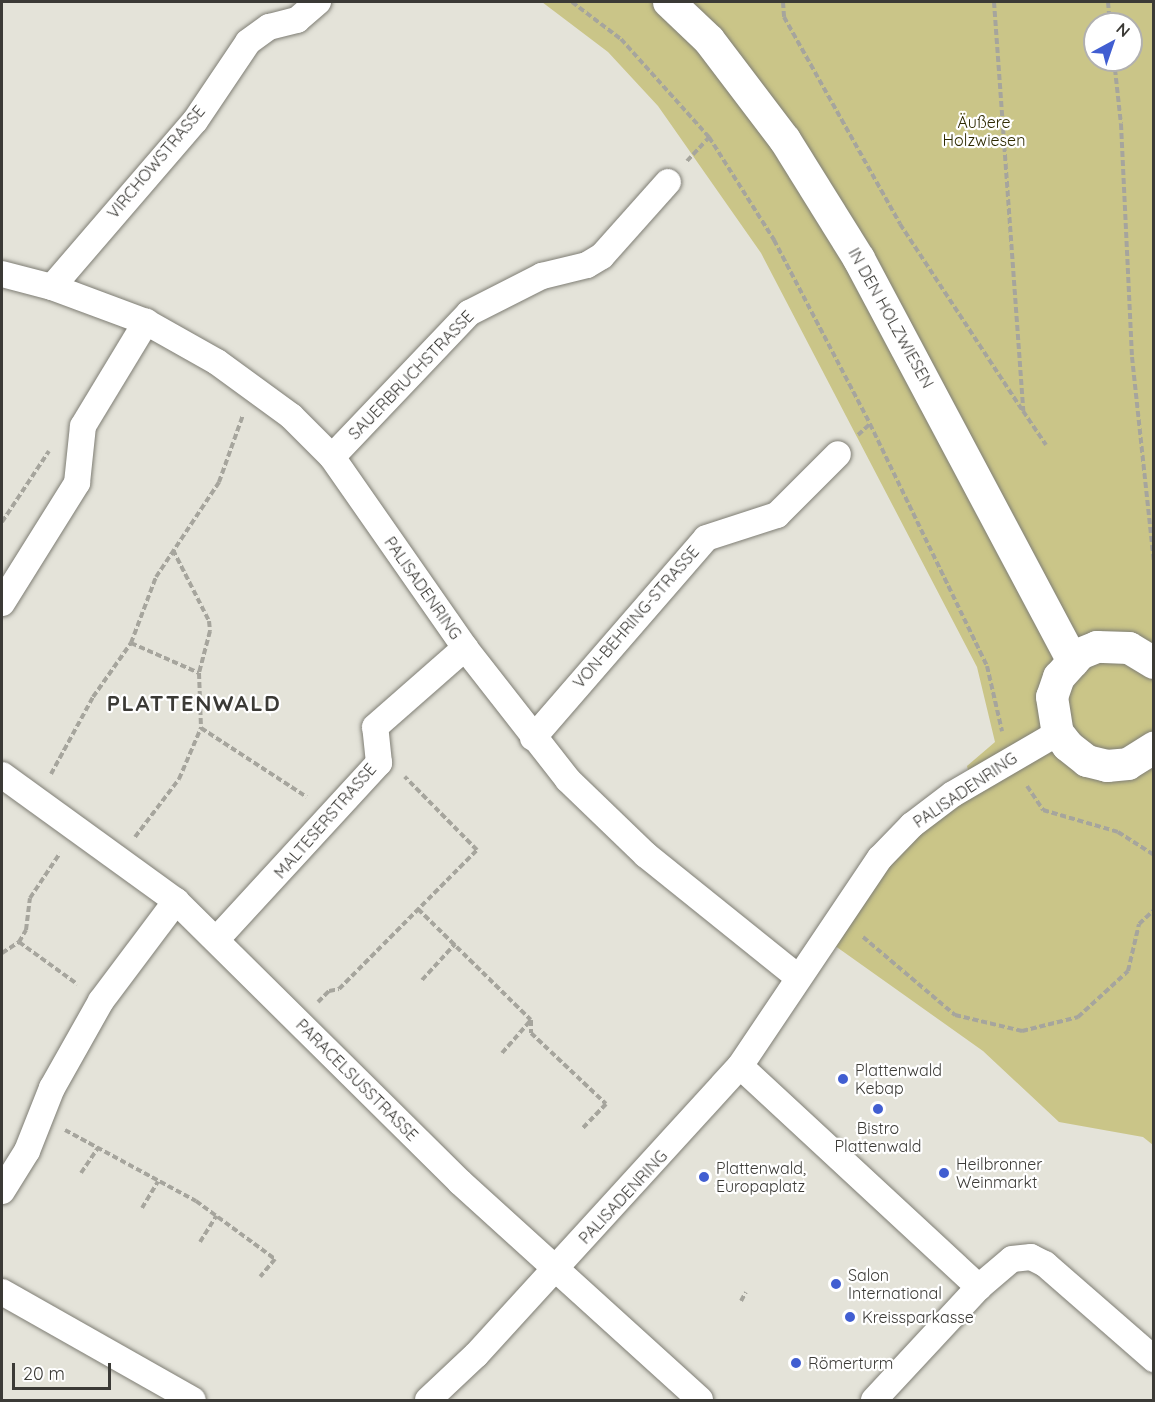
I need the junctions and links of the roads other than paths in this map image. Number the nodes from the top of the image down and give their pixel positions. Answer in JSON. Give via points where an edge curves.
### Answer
{"nodes":[{"id":1,"x":318,"y":2,"type":"edge"},
{"id":2,"x":669,"y":2,"type":"edge"},
{"id":3,"x":668,"y":182,"type":"dead end"},
{"id":4,"x":2,"y":274,"type":"edge"},
{"id":5,"x":52,"y":287,"type":"junction"},
{"id":6,"x":146,"y":322,"type":"junction"},
{"id":7,"x":838,"y":454,"type":"dead end"},
{"id":8,"x":332,"y":457,"type":"junction"},
{"id":9,"x":2,"y":603,"type":"edge"},
{"id":10,"x":465,"y":648,"type":"junction"},
{"id":11,"x":1073,"y":662,"type":"junction"},
{"id":12,"x":1154,"y":663,"type":"edge"},
{"id":13,"x":1058,"y":733,"type":"junction"},
{"id":14,"x":532,"y":738,"type":"junction"},
{"id":15,"x":1151,"y":757,"type":"edge"},
{"id":16,"x":2,"y":775,"type":"edge"},
{"id":17,"x":176,"y":901,"type":"junction"},
{"id":18,"x":216,"y":940,"type":"junction"},
{"id":19,"x":798,"y":977,"type":"junction"},
{"id":20,"x":740,"y":1066,"type":"junction"},
{"id":21,"x":2,"y":1191,"type":"edge"},
{"id":22,"x":555,"y":1270,"type":"junction"},
{"id":23,"x":979,"y":1287,"type":"junction"},
{"id":24,"x":3,"y":1298,"type":"edge"},
{"id":25,"x":1154,"y":1359,"type":"edge"},
{"id":26,"x":192,"y":1401,"type":"edge"},
{"id":27,"x":428,"y":1401,"type":"edge"},
{"id":28,"x":700,"y":1401,"type":"edge"},
{"id":29,"x":874,"y":1401,"type":"edge"}],
"edges":[{"from":1,"to":5,"type":"street","name":"VIRCHOWSTRASSE","via":[[297,20],[269,27],[248,42],[195,121]]},
{"from":2,"to":11,"type":"street","name":"IN DEN HOLZWIESEN","via":[[709,40],[785,140],[859,259]]},
{"from":3,"to":8,"type":"street","name":"SAUERBRUCHSTRASSE","via":[[602,256],[587,265],[542,276],[469,313]]},
{"from":4,"to":5,"type":"street","name":"PALISADENRING"},
{"from":5,"to":6,"type":"street","name":"PALISADENRING"},
{"from":6,"to":8,"type":"street","name":"PALISADENRING","via":[[253,386],[291,416]]},
{"from":6,"to":9,"type":"street","via":[[83,426],[77,483]]},
{"from":7,"to":14,"type":"street","name":"VON-BEHRING-STRASSE","via":[[777,515],[706,538]]},
{"from":8,"to":10,"type":"street","name":"PALISADENRING"},
{"from":10,"to":14,"type":"street","name":"PALISADENRING"},
{"from":10,"to":18,"type":"street","name":"MALTESERSTRASSE","via":[[375,727],[379,762],[331,819]]},
{"from":11,"to":12,"type":"street","via":[[1089,651],[1112,645],[1129,648]]},
{"from":11,"to":13,"type":"street","via":[[1059,676],[1052,697]]},
{"from":13,"to":15,"type":"street","via":[[1087,761],[1107,766]]},
{"from":13,"to":19,"type":"street","name":"PALISADENRING","via":[[1008,759],[912,825],[880,858]]},
{"from":14,"to":19,"type":"street","name":"PALISADENRING","via":[[568,780],[646,855]]},
{"from":16,"to":17,"type":"street","name":"PARACELSUSSTRASSE"},
{"from":17,"to":18,"type":"street","name":"PARACELSUSSTRASSE"},
{"from":17,"to":21,"type":"street","via":[[102,1001],[52,1088],[27,1151]]},
{"from":18,"to":22,"type":"street","name":"PARACELSUSSTRASSE"},
{"from":19,"to":20,"type":"street","name":"PALISADENRING"},
{"from":20,"to":22,"type":"street","name":"PALISADENRING"},
{"from":20,"to":23,"type":"street"},
{"from":22,"to":27,"type":"street","name":"PALISADENRING"},
{"from":22,"to":28,"type":"street","name":"PARACELSUSSTRASSE"},
{"from":23,"to":25,"type":"street","via":[[1012,1259],[1031,1257],[1045,1264]]},
{"from":23,"to":29,"type":"street"},
{"from":24,"to":26,"type":"street"}]}
